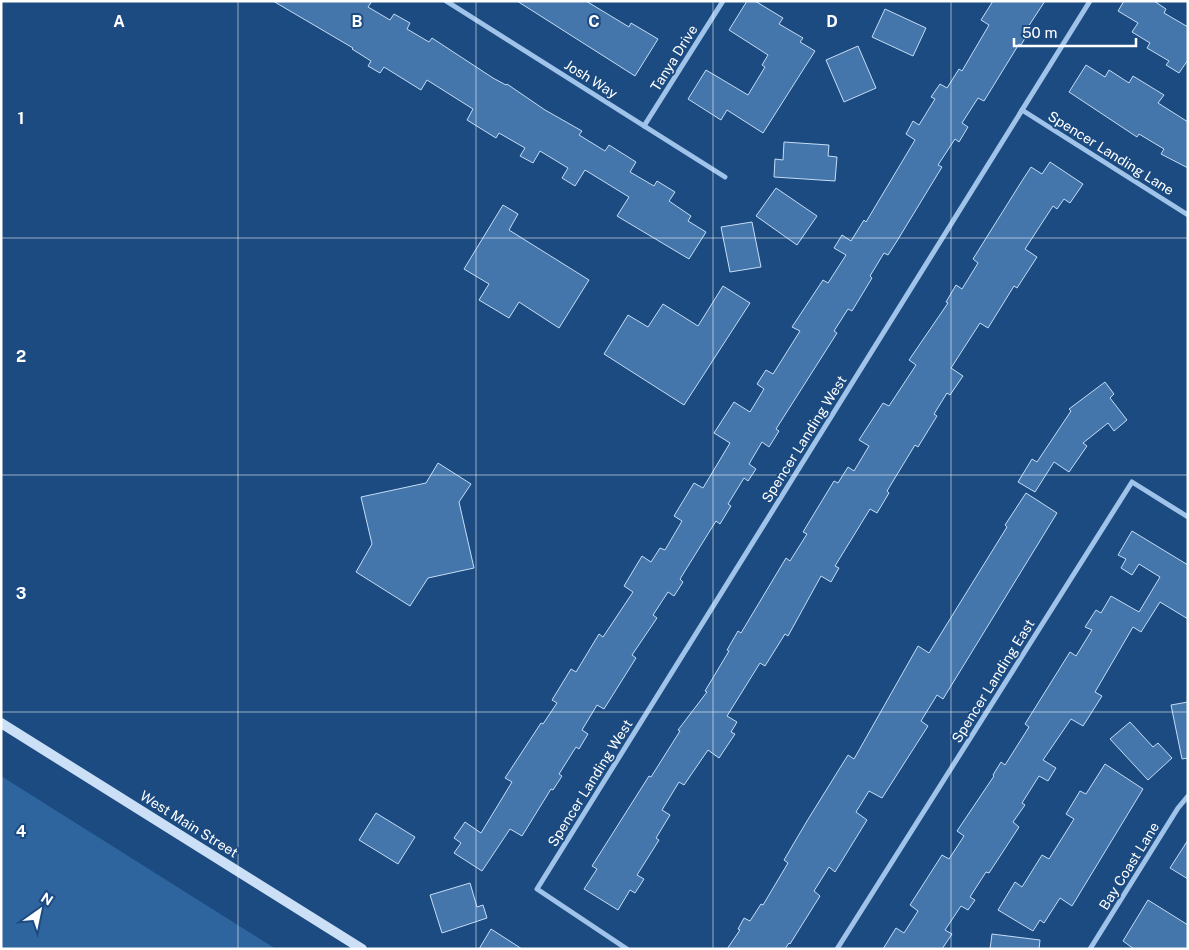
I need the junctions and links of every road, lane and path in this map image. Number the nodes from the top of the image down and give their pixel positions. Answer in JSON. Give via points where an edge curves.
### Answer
{"nodes":[{"id":1,"x":446,"y":1,"type":"edge"},
{"id":2,"x":723,"y":1,"type":"edge"},
{"id":3,"x":1090,"y":1,"type":"edge"},
{"id":4,"x":456,"y":4,"type":"edge"},
{"id":5,"x":1022,"y":110,"type":"junction"},
{"id":6,"x":644,"y":126,"type":"junction"},
{"id":7,"x":725,"y":177,"type":"dead end"},
{"id":8,"x":1188,"y":215,"type":"edge"},
{"id":9,"x":1188,"y":517,"type":"edge"},
{"id":10,"x":1,"y":723,"type":"edge"},
{"id":11,"x":1188,"y":796,"type":"edge"},
{"id":12,"x":362,"y":949,"type":"edge"},
{"id":13,"x":628,"y":949,"type":"edge"},
{"id":14,"x":837,"y":949,"type":"edge"},
{"id":15,"x":1090,"y":949,"type":"edge"}],
"edges":[{"from":1,"to":4,"type":"street","name":"Josh Way"},
{"from":2,"to":6,"type":"street","name":"Tanya Drive"},
{"from":3,"to":5,"type":"street","name":"Spencer Landing West"},
{"from":4,"to":6,"type":"street","name":"Josh Way"},
{"from":5,"to":8,"type":"street","name":"Spencer Landing Lane"},
{"from":5,"to":13,"type":"street","name":"Spencer Landing West","via":[[537,889]]},
{"from":6,"to":7,"type":"street","name":"Josh Way"},
{"from":9,"to":14,"type":"street","name":"Spencer Landing East","via":[[1132,482]]},
{"from":10,"to":12,"type":"main road","name":"West Main Street"},
{"from":11,"to":15,"type":"street","name":"Bay Coast Lane"}]}
